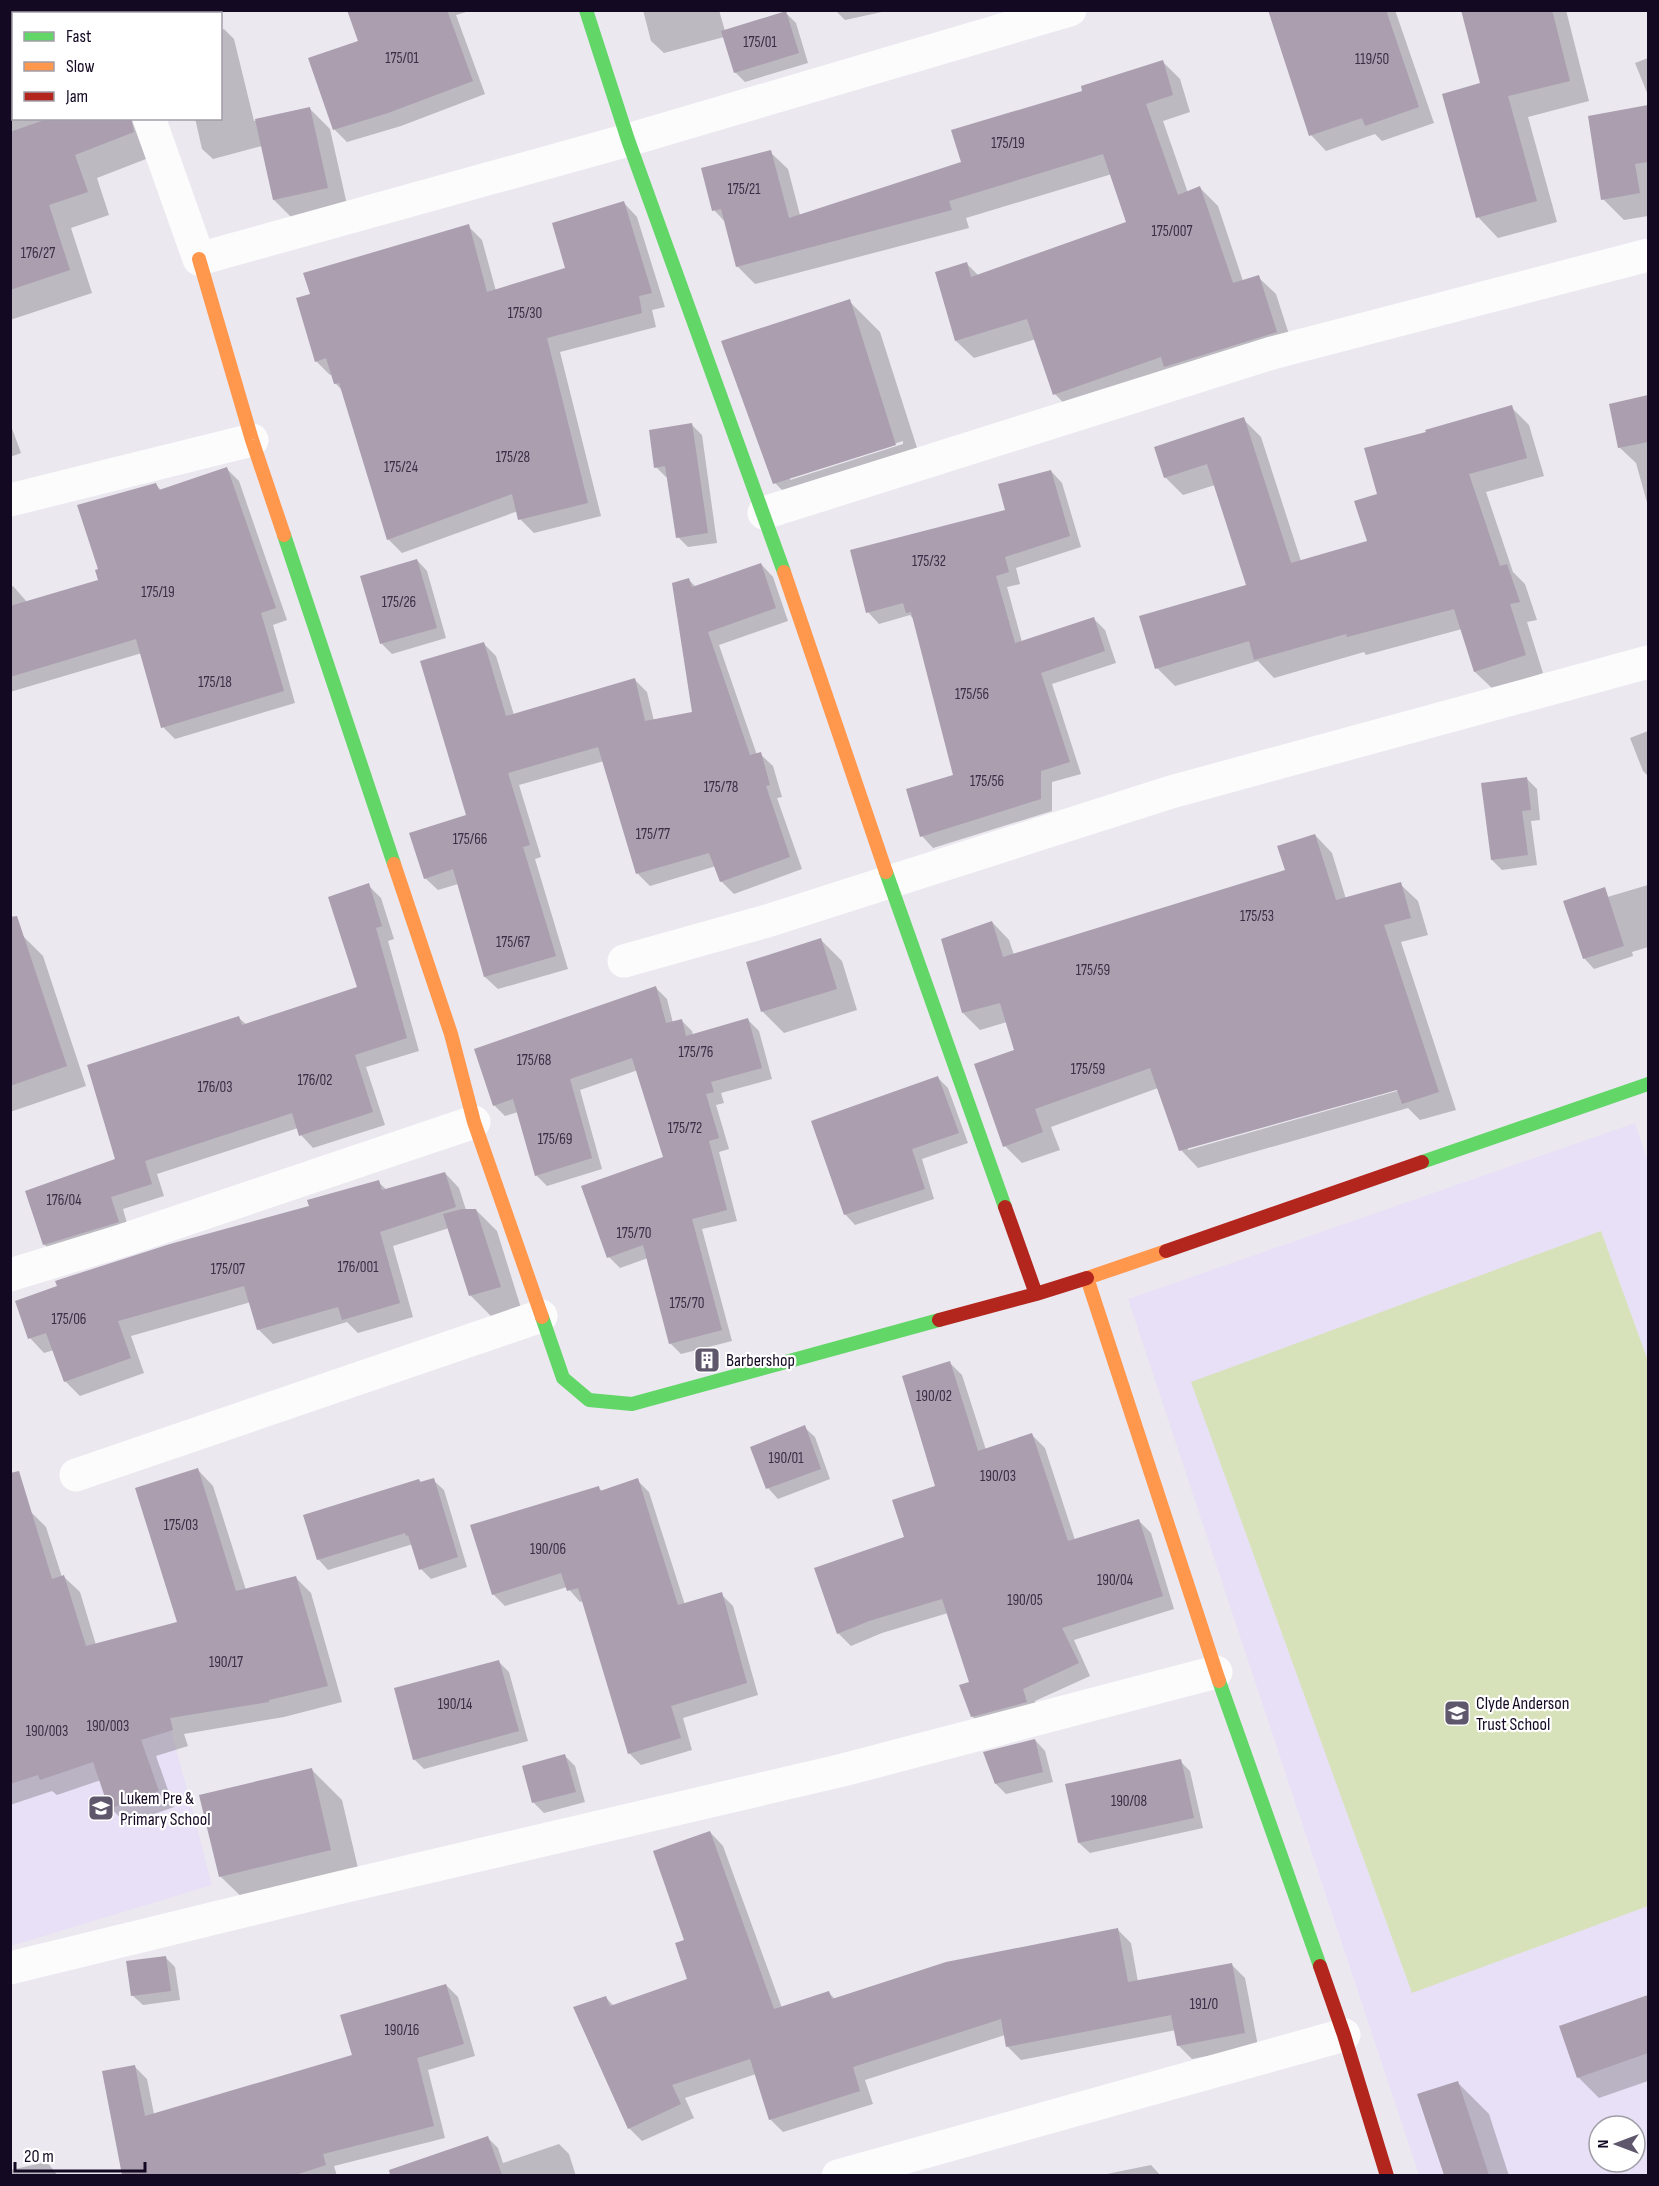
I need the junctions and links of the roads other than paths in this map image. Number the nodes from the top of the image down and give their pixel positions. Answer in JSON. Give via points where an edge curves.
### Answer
{"nodes":[{"id":1,"x":586,"y":10,"type":"edge"},
{"id":2,"x":1070,"y":10,"type":"edge"},
{"id":3,"x":150,"y":120,"type":"edge"},
{"id":4,"x":628,"y":140,"type":"junction"},
{"id":5,"x":1648,"y":255,"type":"edge"},
{"id":6,"x":199,"y":259,"type":"junction"},
{"id":7,"x":252,"y":440,"type":"junction"},
{"id":8,"x":10,"y":500,"type":"edge"},
{"id":9,"x":764,"y":513,"type":"junction"},
{"id":10,"x":1648,"y":662,"type":"edge"},
{"id":11,"x":889,"y":882,"type":"junction"},
{"id":12,"x":624,"y":961,"type":"dead end"},
{"id":13,"x":1648,"y":1084,"type":"edge"},
{"id":14,"x":474,"y":1122,"type":"junction"},
{"id":15,"x":10,"y":1275,"type":"edge"},
{"id":16,"x":1087,"y":1278,"type":"junction"},
{"id":17,"x":1036,"y":1294,"type":"junction"},
{"id":18,"x":541,"y":1316,"type":"junction"},
{"id":19,"x":76,"y":1474,"type":"dead end"},
{"id":20,"x":1216,"y":1672,"type":"junction"},
{"id":21,"x":10,"y":1968,"type":"edge"},
{"id":22,"x":1344,"y":2035,"type":"junction"},
{"id":23,"x":838,"y":2175,"type":"edge"},
{"id":24,"x":1387,"y":2175,"type":"edge"}],
"edges":[{"from":1,"to":4,"type":"street"},
{"from":2,"to":4,"type":"street"},
{"from":3,"to":6,"type":"street"},
{"from":4,"to":6,"type":"street"},
{"from":4,"to":9,"type":"street"},
{"from":5,"to":9,"type":"street","via":[[1272,353]]},
{"from":6,"to":7,"type":"street"},
{"from":7,"to":8,"type":"street"},
{"from":7,"to":14,"type":"street","via":[[451,1034]]},
{"from":9,"to":11,"type":"street"},
{"from":10,"to":11,"type":"street","via":[[1171,792]]},
{"from":11,"to":12,"type":"street"},
{"from":11,"to":17,"type":"street"},
{"from":13,"to":16,"type":"street"},
{"from":14,"to":15,"type":"street"},
{"from":14,"to":18,"type":"street"},
{"from":16,"to":17,"type":"street"},
{"from":16,"to":20,"type":"street"},
{"from":17,"to":18,"type":"street","via":[[632,1404],[589,1400],[563,1378]]},
{"from":18,"to":19,"type":"street"},
{"from":20,"to":21,"type":"street","via":[[843,1770]]},
{"from":20,"to":22,"type":"street"},
{"from":22,"to":23,"type":"street"},
{"from":22,"to":24,"type":"street"}]}
